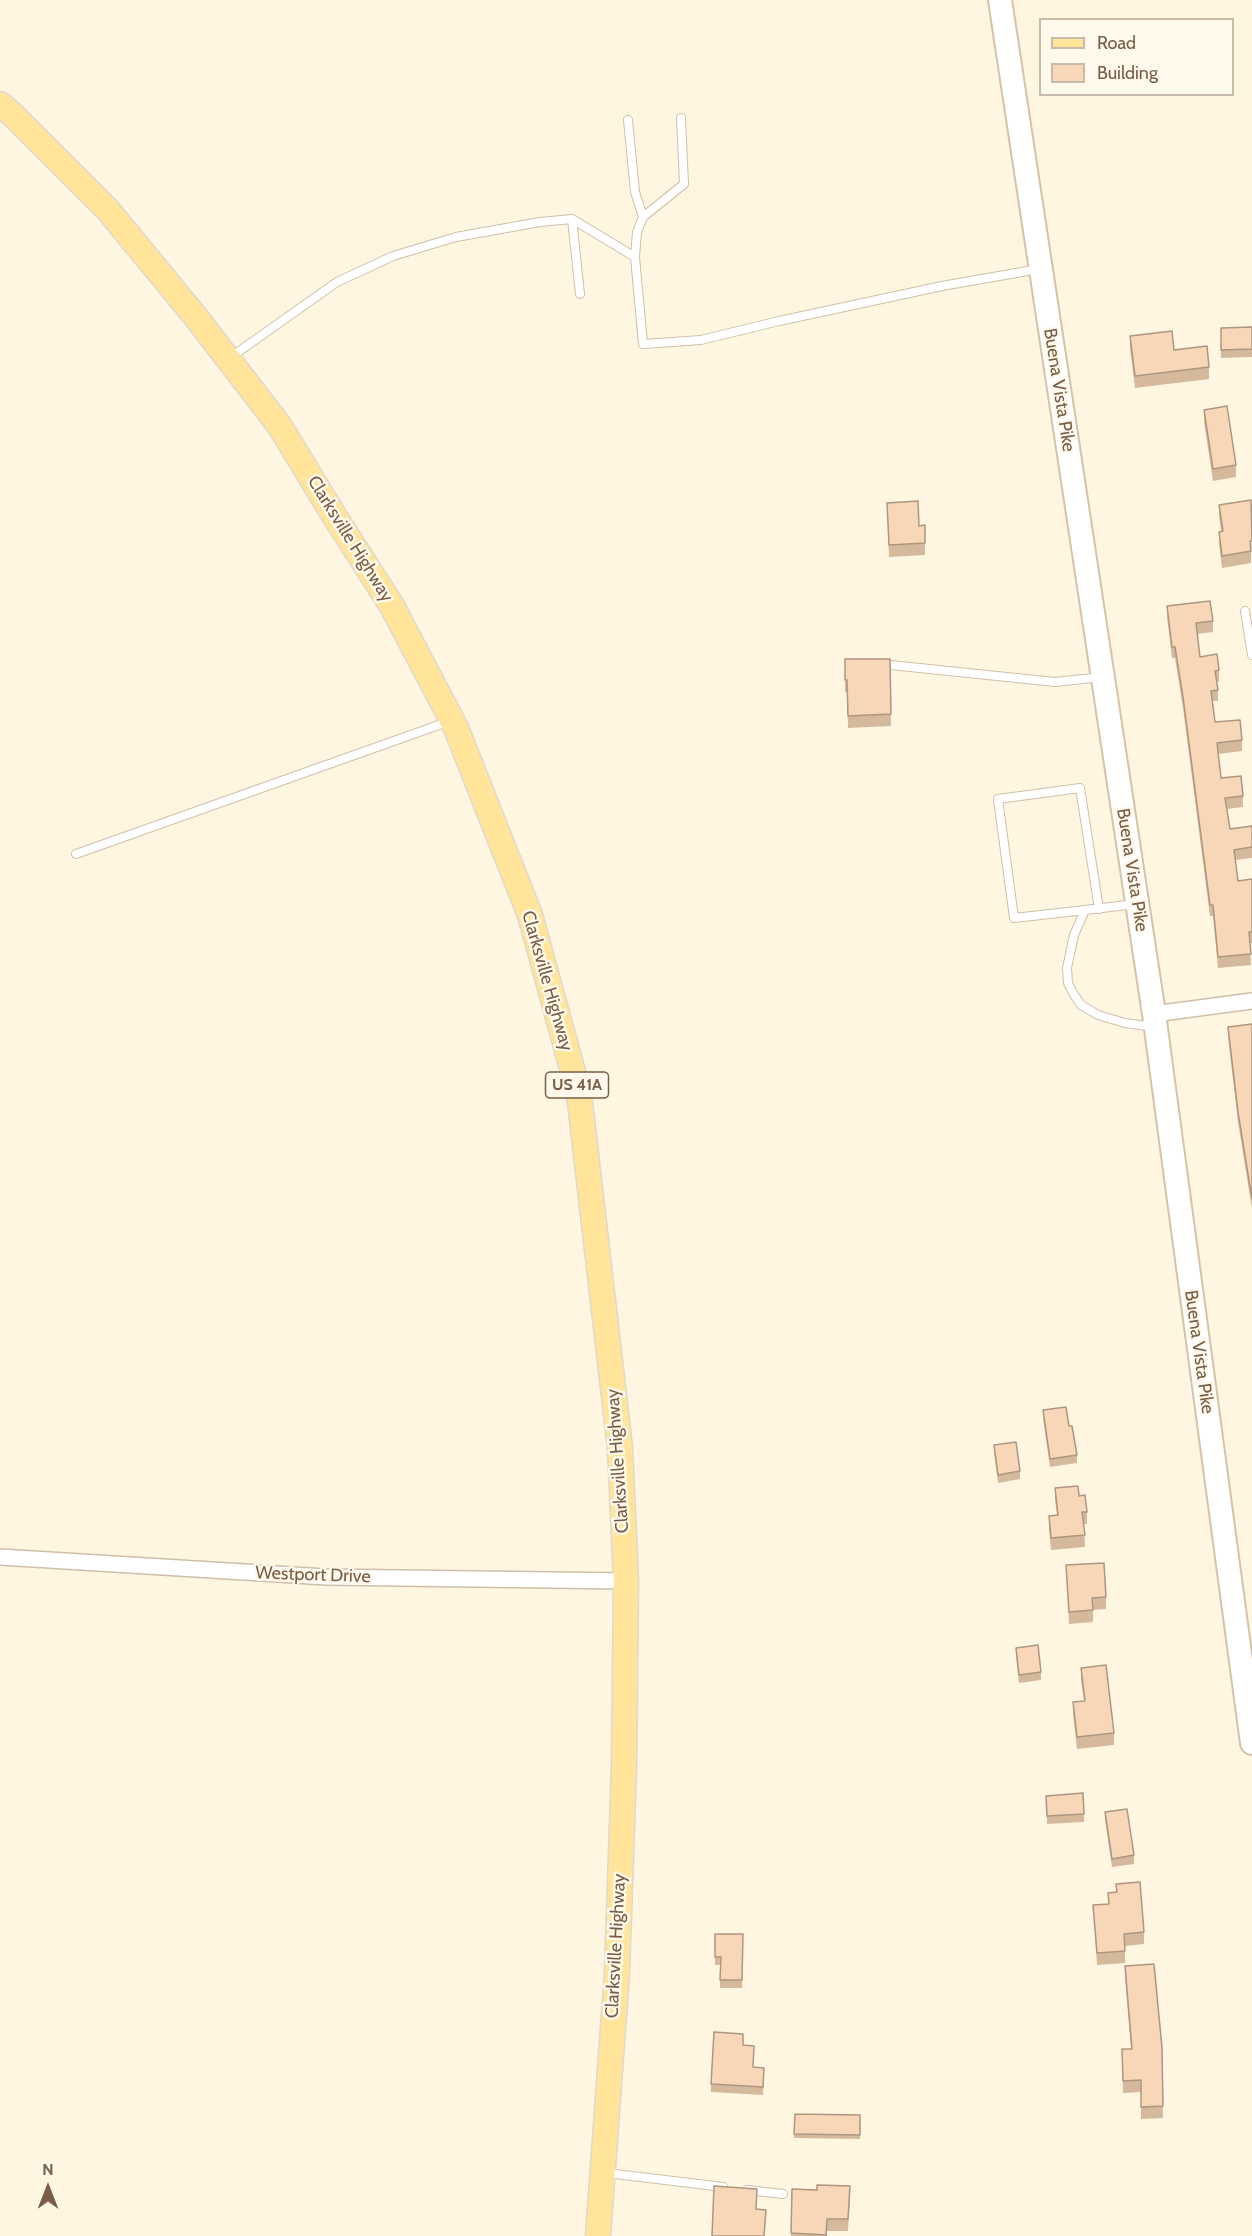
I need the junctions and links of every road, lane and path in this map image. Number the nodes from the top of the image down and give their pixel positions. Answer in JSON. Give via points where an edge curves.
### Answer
{"nodes":[{"id":1,"x":1000,"y":0,"type":"edge"},
{"id":2,"x":0,"y":104,"type":"edge"},
{"id":3,"x":681,"y":118,"type":"dead end"},
{"id":4,"x":628,"y":120,"type":"dead end"},
{"id":5,"x":643,"y":217,"type":"junction"},
{"id":6,"x":573,"y":219,"type":"junction"},
{"id":7,"x":635,"y":257,"type":"junction"},
{"id":8,"x":1041,"y":268,"type":"junction"},
{"id":9,"x":580,"y":294,"type":"dead end"},
{"id":10,"x":228,"y":359,"type":"junction"},
{"id":11,"x":1245,"y":611,"type":"dead end"},
{"id":12,"x":1252,"y":655,"type":"edge"},
{"id":13,"x":869,"y":663,"type":"edge"},
{"id":14,"x":1103,"y":677,"type":"junction"},
{"id":15,"x":452,"y":721,"type":"junction"},
{"id":16,"x":76,"y":854,"type":"dead end"},
{"id":17,"x":1137,"y":904,"type":"junction"},
{"id":18,"x":1099,"y":909,"type":"junction"},
{"id":19,"x":1085,"y":910,"type":"junction"},
{"id":20,"x":1252,"y":1001,"type":"edge"},
{"id":21,"x":1155,"y":1021,"type":"junction"},
{"id":22,"x":0,"y":1557,"type":"edge"},
{"id":23,"x":626,"y":1581,"type":"junction"},
{"id":24,"x":1248,"y":1691,"type":"edge"},
{"id":25,"x":1252,"y":1743,"type":"edge"},
{"id":26,"x":603,"y":2172,"type":"junction"},
{"id":27,"x":727,"y":2188,"type":"edge"},
{"id":28,"x":738,"y":2189,"type":"edge"},
{"id":29,"x":783,"y":2194,"type":"dead end"},
{"id":30,"x":598,"y":2236,"type":"edge"}],
"edges":[{"from":1,"to":8,"type":"main road","name":"Buena Vista Pike"},
{"from":2,"to":10,"type":"main road","name":"Clarksville Highway","number":"US 41A","via":[[107,209]]},
{"from":3,"to":5,"type":"lane","via":[[684,184]]},
{"from":4,"to":5,"type":"lane","via":[[635,192]]},
{"from":5,"to":7,"type":"lane"},
{"from":6,"to":7,"type":"lane"},
{"from":6,"to":9,"type":"lane"},
{"from":6,"to":10,"type":"lane","via":[[456,237],[393,256],[337,282]]},
{"from":7,"to":8,"type":"lane","via":[[644,344],[701,340]]},
{"from":8,"to":14,"type":"main road","name":"Buena Vista Pike"},
{"from":10,"to":15,"type":"main road","name":"Clarksville Highway","number":"US 41A","via":[[279,425],[392,606]]},
{"from":11,"to":12,"type":"lane"},
{"from":13,"to":14,"type":"lane","via":[[1055,682]]},
{"from":14,"to":17,"type":"main road","name":"Buena Vista Pike"},
{"from":15,"to":16,"type":"lane"},
{"from":15,"to":23,"type":"main road","name":"Clarksville Highway","number":"US 41A","via":[[530,915],[579,1094],[620,1448]]},
{"from":17,"to":18,"type":"lane"},
{"from":17,"to":21,"type":"main road","name":"Buena Vista Pike"},
{"from":18,"to":19,"type":"lane"},
{"from":18,"to":19,"type":"lane","via":[[1080,789],[998,799],[1014,918]]},
{"from":19,"to":21,"type":"lane","via":[[1066,968],[1073,993],[1081,1005],[1098,1015],[1125,1023]]},
{"from":20,"to":21,"type":"street"},
{"from":21,"to":24,"type":"main road","name":"Buena Vista Pike"},
{"from":22,"to":23,"type":"street","name":"Westport Drive","via":[[326,1577]]},
{"from":23,"to":26,"type":"main road","name":"Clarksville Highway","number":"US 41A","via":[[617,1962]]},
{"from":24,"to":25,"type":"main road","name":"Buena Vista Pike"},
{"from":26,"to":27,"type":"lane"},
{"from":26,"to":30,"type":"main road","name":"Clarksville Highway","number":"US 41A"},
{"from":28,"to":29,"type":"lane"}]}
